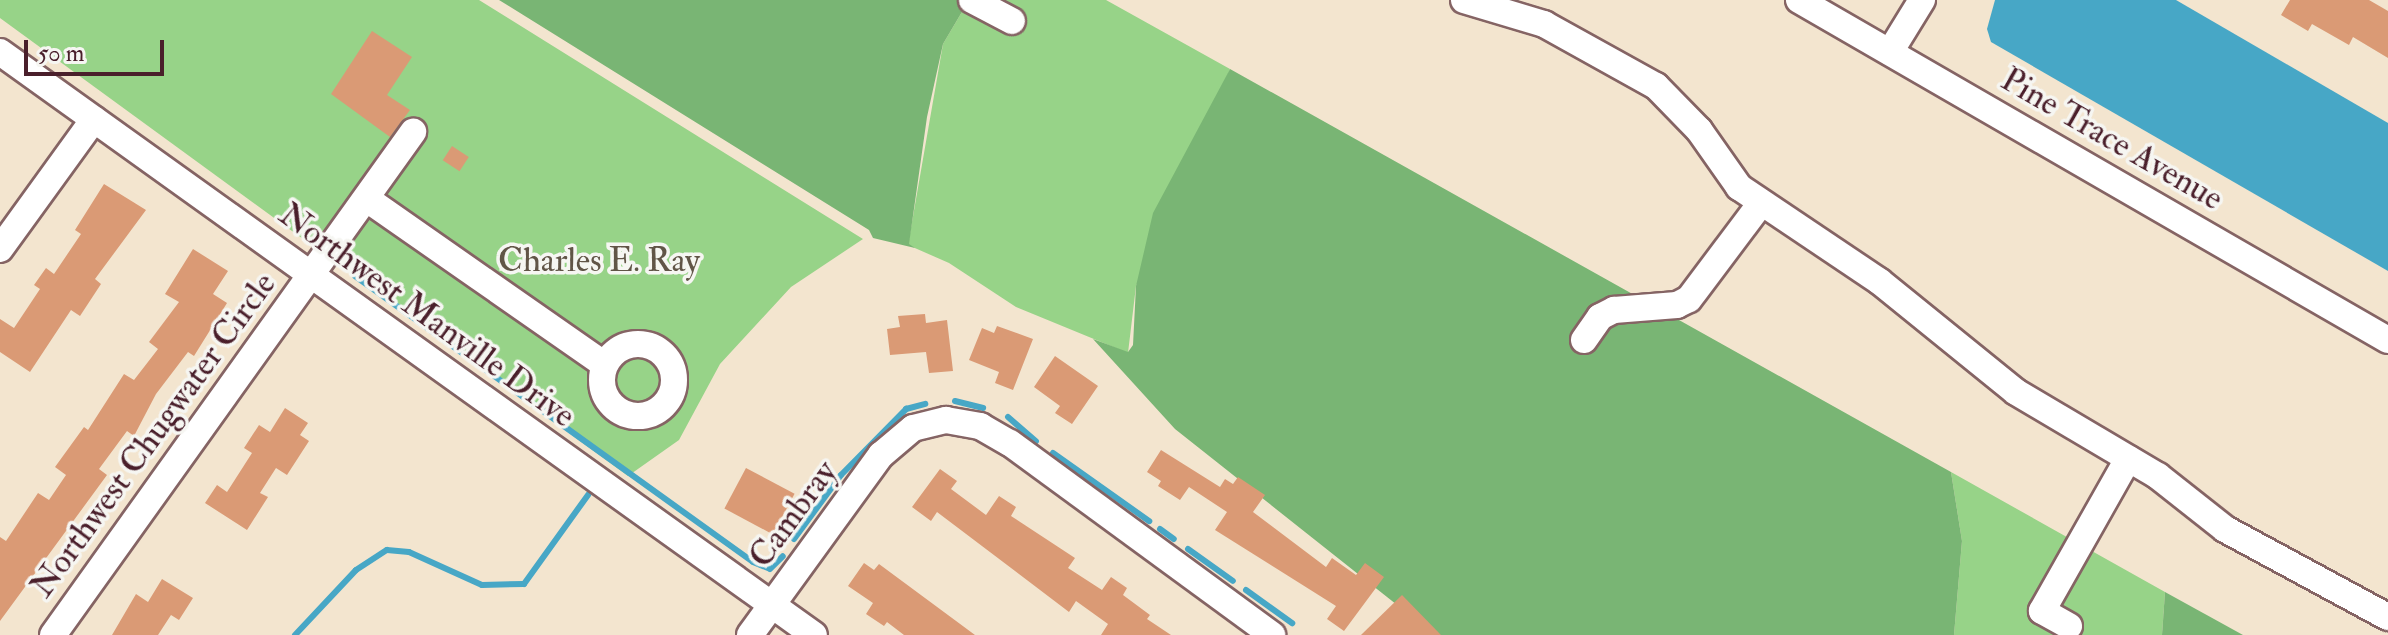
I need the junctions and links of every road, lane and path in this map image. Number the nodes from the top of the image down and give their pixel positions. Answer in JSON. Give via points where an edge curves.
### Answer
{"nodes":[{"id":1,"x":972,"y":0,"type":"edge"},
{"id":2,"x":1464,"y":0,"type":"edge"},
{"id":3,"x":1799,"y":0,"type":"edge"},
{"id":4,"x":1922,"y":0,"type":"edge"},
{"id":5,"x":1012,"y":21,"type":"dead end"},
{"id":6,"x":0,"y":52,"type":"edge"},
{"id":7,"x":1890,"y":52,"type":"junction"},
{"id":8,"x":94,"y":119,"type":"junction"},
{"id":9,"x":413,"y":132,"type":"dead end"},
{"id":10,"x":367,"y":199,"type":"junction"},
{"id":11,"x":1761,"y":203,"type":"junction"},
{"id":12,"x":0,"y":249,"type":"edge"},
{"id":13,"x":312,"y":278,"type":"junction"},
{"id":14,"x":1584,"y":340,"type":"dead end"},
{"id":15,"x":2388,"y":340,"type":"edge"},
{"id":16,"x":605,"y":365,"type":"dead end"},
{"id":17,"x":2128,"y":459,"type":"junction"},
{"id":18,"x":772,"y":604,"type":"junction"},
{"id":19,"x":2388,"y":617,"type":"edge"},
{"id":20,"x":2069,"y":626,"type":"dead end"},
{"id":21,"x":53,"y":635,"type":"edge"},
{"id":22,"x":750,"y":635,"type":"edge"},
{"id":23,"x":814,"y":635,"type":"edge"},
{"id":24,"x":1272,"y":635,"type":"edge"}],
"edges":[{"from":1,"to":5,"type":"street"},
{"from":2,"to":11,"type":"street","via":[[1544,24],[1656,86],[1699,130],[1739,187]]},
{"from":3,"to":7,"type":"street","name":"Pine Trace Avenue"},
{"from":4,"to":7,"type":"street"},
{"from":6,"to":8,"type":"street","name":"Northwest Manville Drive"},
{"from":7,"to":15,"type":"street","name":"Pine Trace Avenue"},
{"from":8,"to":12,"type":"street"},
{"from":8,"to":13,"type":"street","name":"Northwest Manville Drive"},
{"from":9,"to":10,"type":"street","name":"Northwest Chugwater Circle"},
{"from":10,"to":13,"type":"street","name":"Northwest Chugwater Circle"},
{"from":10,"to":16,"type":"street"},
{"from":11,"to":14,"type":"street","via":[[1689,299],[1677,305],[1614,310],[1600,317]]},
{"from":11,"to":17,"type":"street","via":[[1879,281],[2016,392]]},
{"from":13,"to":18,"type":"street","name":"Northwest Manville Drive"},
{"from":13,"to":21,"type":"street","name":"Northwest Chugwater Circle"},
{"from":17,"to":19,"type":"street","via":[[2225,529]]},
{"from":17,"to":20,"type":"street","via":[[2042,611]]},
{"from":18,"to":22,"type":"street","name":"Cambray"},
{"from":18,"to":23,"type":"street","name":"Northwest Manville Drive"},
{"from":18,"to":24,"type":"street","name":"Cambray","via":[[881,455],[913,428],[946,420],[991,431]]}]}
